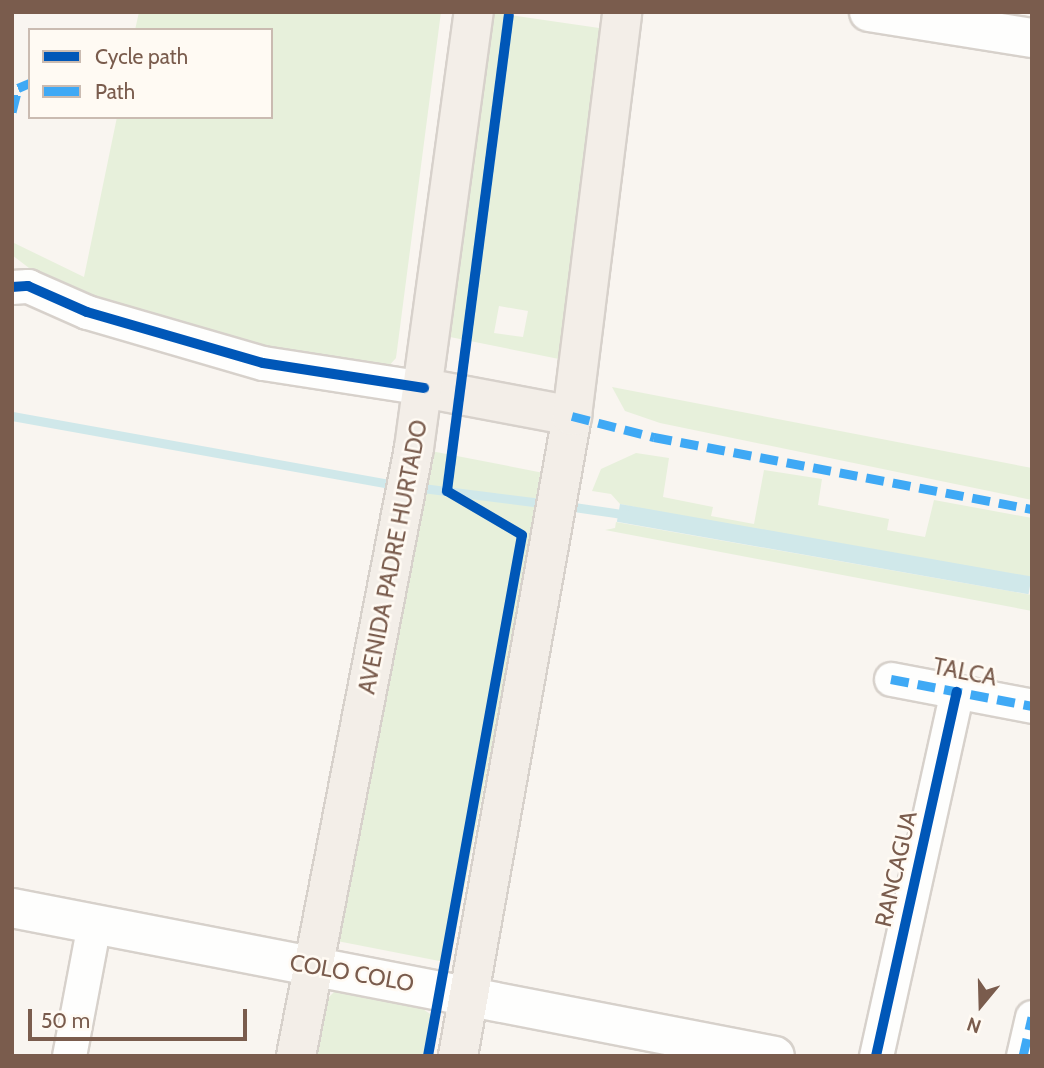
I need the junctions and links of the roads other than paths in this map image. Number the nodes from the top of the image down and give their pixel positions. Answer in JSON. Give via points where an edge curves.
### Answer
{"nodes":[{"id":1,"x":474,"y":12,"type":"edge"},
{"id":2,"x":622,"y":12,"type":"edge"},
{"id":3,"x":869,"y":12,"type":"edge"},
{"id":4,"x":1032,"y":38,"type":"edge"},
{"id":5,"x":12,"y":287,"type":"edge"},
{"id":6,"x":424,"y":388,"type":"junction"},
{"id":7,"x":572,"y":416,"type":"junction"},
{"id":8,"x":891,"y":679,"type":"dead end"},
{"id":9,"x":957,"y":692,"type":"junction"},
{"id":10,"x":1032,"y":706,"type":"edge"},
{"id":11,"x":12,"y":908,"type":"edge"},
{"id":12,"x":94,"y":924,"type":"junction"},
{"id":13,"x":312,"y":966,"type":"junction"},
{"id":14,"x":470,"y":994,"type":"junction"},
{"id":15,"x":1032,"y":1017,"type":"edge"},
{"id":16,"x":69,"y":1056,"type":"edge"},
{"id":17,"x":296,"y":1056,"type":"edge"},
{"id":18,"x":458,"y":1056,"type":"edge"},
{"id":19,"x":775,"y":1056,"type":"edge"},
{"id":20,"x":876,"y":1056,"type":"edge"},
{"id":21,"x":1023,"y":1056,"type":"edge"}],
"edges":[{"from":1,"to":6,"type":"main road","name":"AVENIDA PADRE HURTADO"},
{"from":2,"to":7,"type":"main road"},
{"from":3,"to":4,"type":"street"},
{"from":5,"to":6,"type":"street","via":[[28,286],[126,325],[263,363]]},
{"from":6,"to":7,"type":"main road"},
{"from":6,"to":13,"type":"main road","name":"AVENIDA PADRE HURTADO"},
{"from":7,"to":14,"type":"main road"},
{"from":8,"to":9,"type":"street","name":"TALCA"},
{"from":9,"to":10,"type":"street","name":"TALCA"},
{"from":9,"to":20,"type":"street","name":"RANCAGUA"},
{"from":11,"to":12,"type":"street","name":"COLO COLO"},
{"from":12,"to":13,"type":"street","name":"COLO COLO"},
{"from":12,"to":16,"type":"street"},
{"from":13,"to":14,"type":"street","name":"COLO COLO"},
{"from":13,"to":17,"type":"main road","name":"AVENIDA PADRE HURTADO"},
{"from":14,"to":18,"type":"main road"},
{"from":14,"to":19,"type":"street","name":"COLO COLO"},
{"from":15,"to":21,"type":"street"}]}
